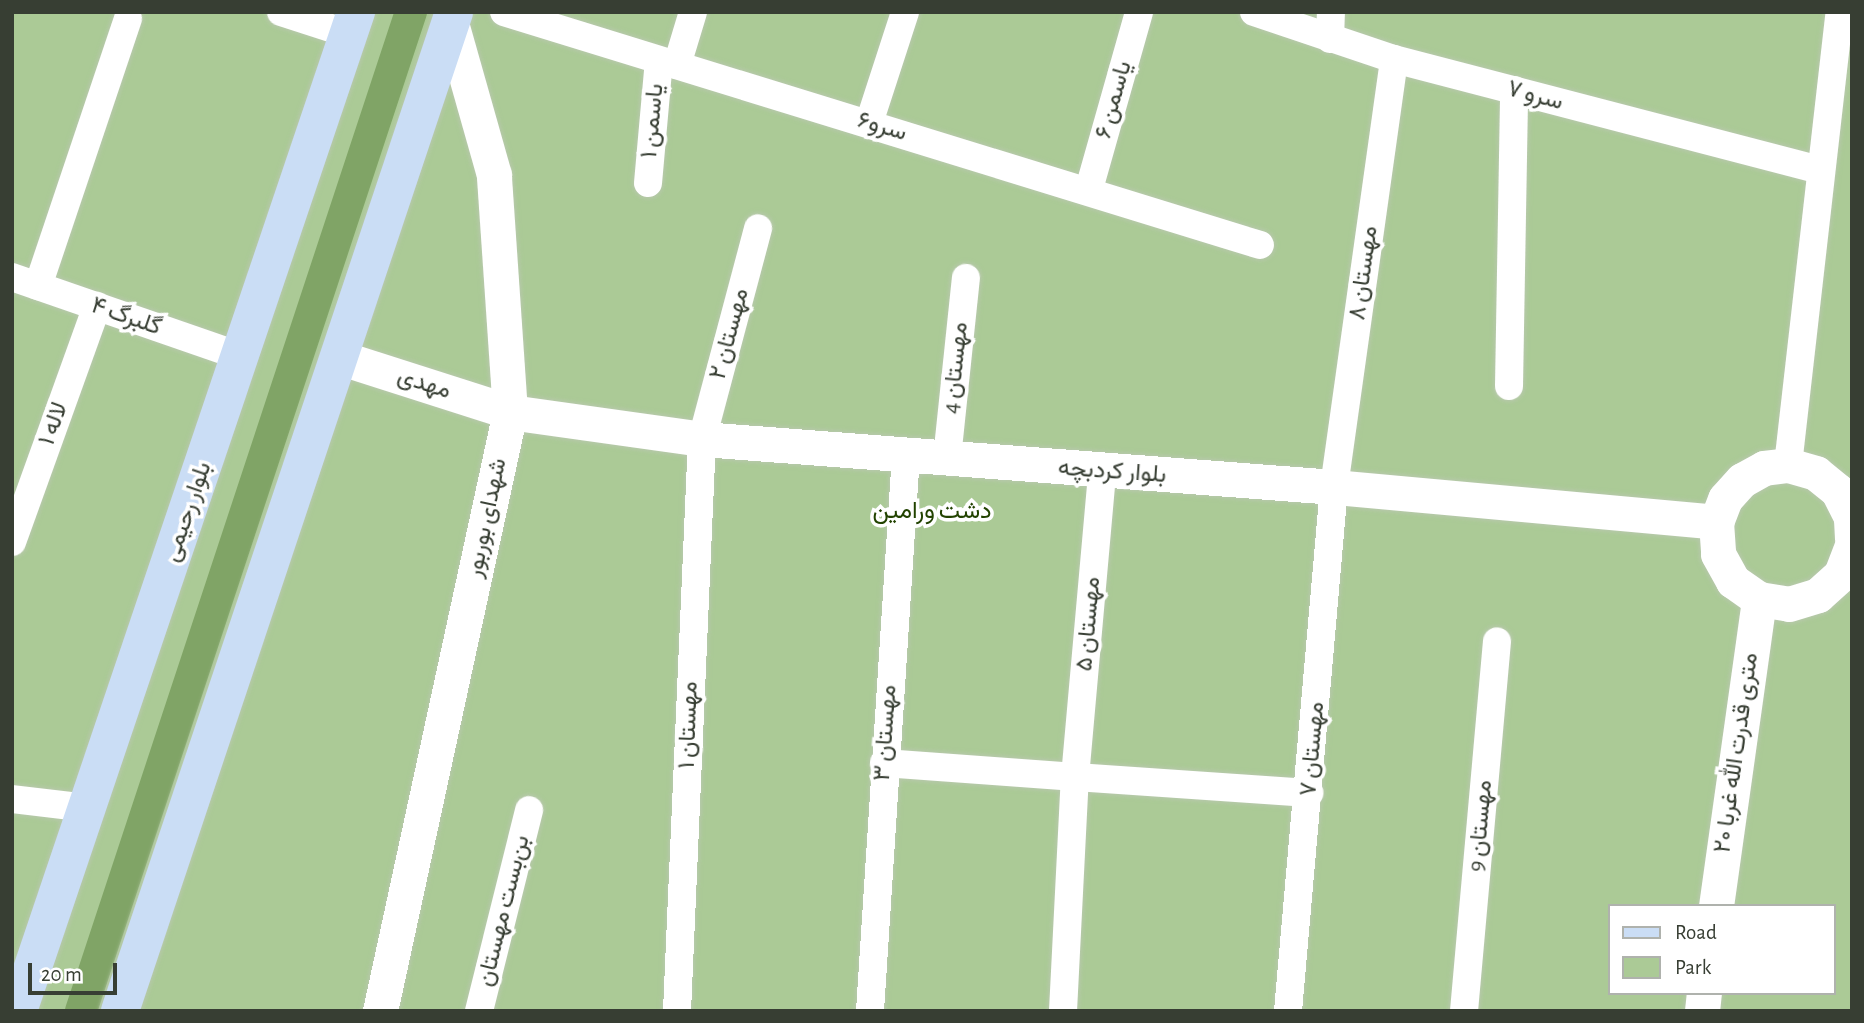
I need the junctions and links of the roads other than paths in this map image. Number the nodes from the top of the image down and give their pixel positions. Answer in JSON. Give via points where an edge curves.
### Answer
{"nodes":[{"id":1,"x":281,"y":12,"type":"edge"},
{"id":2,"x":504,"y":12,"type":"edge"},
{"id":3,"x":693,"y":12,"type":"edge"},
{"id":4,"x":905,"y":12,"type":"edge"},
{"id":5,"x":1139,"y":12,"type":"edge"},
{"id":6,"x":1254,"y":12,"type":"edge"},
{"id":7,"x":1840,"y":12,"type":"edge"},
{"id":8,"x":453,"y":17,"type":"edge"},
{"id":9,"x":128,"y":19,"type":"dead end"},
{"id":10,"x":352,"y":23,"type":"edge"},
{"id":11,"x":1331,"y":25,"type":"edge"},
{"id":12,"x":1394,"y":59,"type":"junction"},
{"id":13,"x":668,"y":62,"type":"junction"},
{"id":14,"x":1514,"y":90,"type":"junction"},
{"id":15,"x":869,"y":123,"type":"junction"},
{"id":16,"x":1819,"y":170,"type":"junction"},
{"id":17,"x":648,"y":183,"type":"dead end"},
{"id":18,"x":1089,"y":189,"type":"junction"},
{"id":19,"x":758,"y":228,"type":"dead end"},
{"id":20,"x":1260,"y":245,"type":"dead end"},
{"id":21,"x":966,"y":278,"type":"dead end"},
{"id":22,"x":25,"y":282,"type":"edge"},
{"id":23,"x":97,"y":306,"type":"junction"},
{"id":24,"x":240,"y":356,"type":"junction"},
{"id":25,"x":338,"y":357,"type":"junction"},
{"id":26,"x":1508,"y":386,"type":"dead end"},
{"id":27,"x":510,"y":412,"type":"junction"},
{"id":28,"x":702,"y":439,"type":"junction"},
{"id":29,"x":906,"y":455,"type":"junction"},
{"id":30,"x":947,"y":458,"type":"junction"},
{"id":31,"x":1788,"y":466,"type":"junction"},
{"id":32,"x":1102,"y":472,"type":"junction"},
{"id":33,"x":1335,"y":487,"type":"junction"},
{"id":34,"x":1716,"y":522,"type":"junction"},
{"id":35,"x":1852,"y":538,"type":"edge"},
{"id":36,"x":12,"y":542,"type":"edge"},
{"id":37,"x":1852,"y":546,"type":"edge"},
{"id":38,"x":1759,"y":599,"type":"junction"},
{"id":39,"x":1497,"y":641,"type":"dead end"},
{"id":40,"x":884,"y":762,"type":"junction"},
{"id":41,"x":1075,"y":777,"type":"junction"},
{"id":42,"x":1309,"y":793,"type":"junction"},
{"id":43,"x":12,"y":799,"type":"edge"},
{"id":44,"x":88,"y":808,"type":"junction"},
{"id":45,"x":529,"y":810,"type":"dead end"},
{"id":46,"x":1716,"y":904,"type":"edge"},
{"id":47,"x":18,"y":1011,"type":"edge"},
{"id":48,"x":120,"y":1011,"type":"edge"},
{"id":49,"x":380,"y":1011,"type":"edge"},
{"id":50,"x":480,"y":1011,"type":"edge"},
{"id":51,"x":677,"y":1011,"type":"edge"},
{"id":52,"x":870,"y":1011,"type":"edge"},
{"id":53,"x":1063,"y":1011,"type":"edge"},
{"id":54,"x":1288,"y":1011,"type":"edge"},
{"id":55,"x":1464,"y":1011,"type":"edge"}],
"edges":[{"from":1,"to":10,"type":"street"},
{"from":2,"to":13,"type":"street","name":"سرو۶"},
{"from":3,"to":13,"type":"street","name":"یاسمن ۱"},
{"from":4,"to":15,"type":"street"},
{"from":5,"to":18,"type":"street","name":"یاسمن ۶"},
{"from":6,"to":11,"type":"street","name":"سرو ۷"},
{"from":7,"to":16,"type":"street"},
{"from":8,"to":25,"type":"main road"},
{"from":8,"to":27,"type":"street","name":"شهدای بوربور","via":[[494,174]]},
{"from":9,"to":22,"type":"street"},
{"from":10,"to":24,"type":"main road","name":"بلوار رحیمی"},
{"from":11,"to":12,"type":"street","name":"سرو ۷"},
{"from":12,"to":14,"type":"street","name":"سرو ۷"},
{"from":12,"to":33,"type":"street","name":"مهستان ۸"},
{"from":13,"to":15,"type":"street","name":"سرو۶"},
{"from":13,"to":17,"type":"street","name":"یاسمن ۱"},
{"from":14,"to":16,"type":"street","name":"سرو ۷"},
{"from":14,"to":26,"type":"street"},
{"from":15,"to":18,"type":"street","name":"سرو۶"},
{"from":16,"to":31,"type":"street"},
{"from":18,"to":20,"type":"street","name":"سرو۶"},
{"from":19,"to":28,"type":"street","name":"مهستان ۲"},
{"from":21,"to":30,"type":"street","name":"مهستان 4"},
{"from":22,"to":23,"type":"street","name":"گلبرگ ۴"},
{"from":23,"to":24,"type":"street","name":"گلبرگ ۴"},
{"from":23,"to":36,"type":"street","name":"لاله ۱"},
{"from":24,"to":44,"type":"main road","name":"بلوار رحیمی"},
{"from":25,"to":27,"type":"street","name":"مهدی"},
{"from":25,"to":48,"type":"main road"},
{"from":27,"to":28,"type":"street","name":"بلوار کردبچه"},
{"from":27,"to":49,"type":"street","name":"شهدای بوربور"},
{"from":28,"to":29,"type":"street","name":"بلوار کردبچه"},
{"from":28,"to":51,"type":"street","name":"مهستان ۱"},
{"from":29,"to":30,"type":"street","name":"بلوار کردبچه"},
{"from":29,"to":40,"type":"street","name":"مهستان ۳"},
{"from":30,"to":32,"type":"street","name":"بلوار کردبچه"},
{"from":31,"to":34,"type":"street","via":[[1763,468],[1742,480],[1725,499]]},
{"from":31,"to":35,"type":"street","via":[[1816,473],[1838,491],[1851,517]]},
{"from":32,"to":33,"type":"street","name":"بلوار کردبچه"},
{"from":32,"to":41,"type":"street","name":"مهستان ۵"},
{"from":33,"to":34,"type":"street","name":"بلوار کردبچه"},
{"from":33,"to":42,"type":"street","name":"مهستان ۷"},
{"from":34,"to":38,"type":"street","via":[[1718,554],[1733,581]]},
{"from":37,"to":38,"type":"street","via":[[1841,574],[1818,595],[1789,604]]},
{"from":38,"to":46,"type":"street","name":"۲۰ متری قدرت الله غربا"},
{"from":39,"to":55,"type":"street","name":"مهستان 9"},
{"from":40,"to":41,"type":"street"},
{"from":40,"to":52,"type":"street","name":"مهستان ۳"},
{"from":41,"to":42,"type":"street"},
{"from":41,"to":53,"type":"street","name":"مهستان ۵"},
{"from":42,"to":54,"type":"street","name":"مهستان ۷"},
{"from":43,"to":44,"type":"street"},
{"from":44,"to":47,"type":"main road","name":"بلوار رحیمی"},
{"from":45,"to":50,"type":"street","name":"بن‌بست مهستان"}]}
